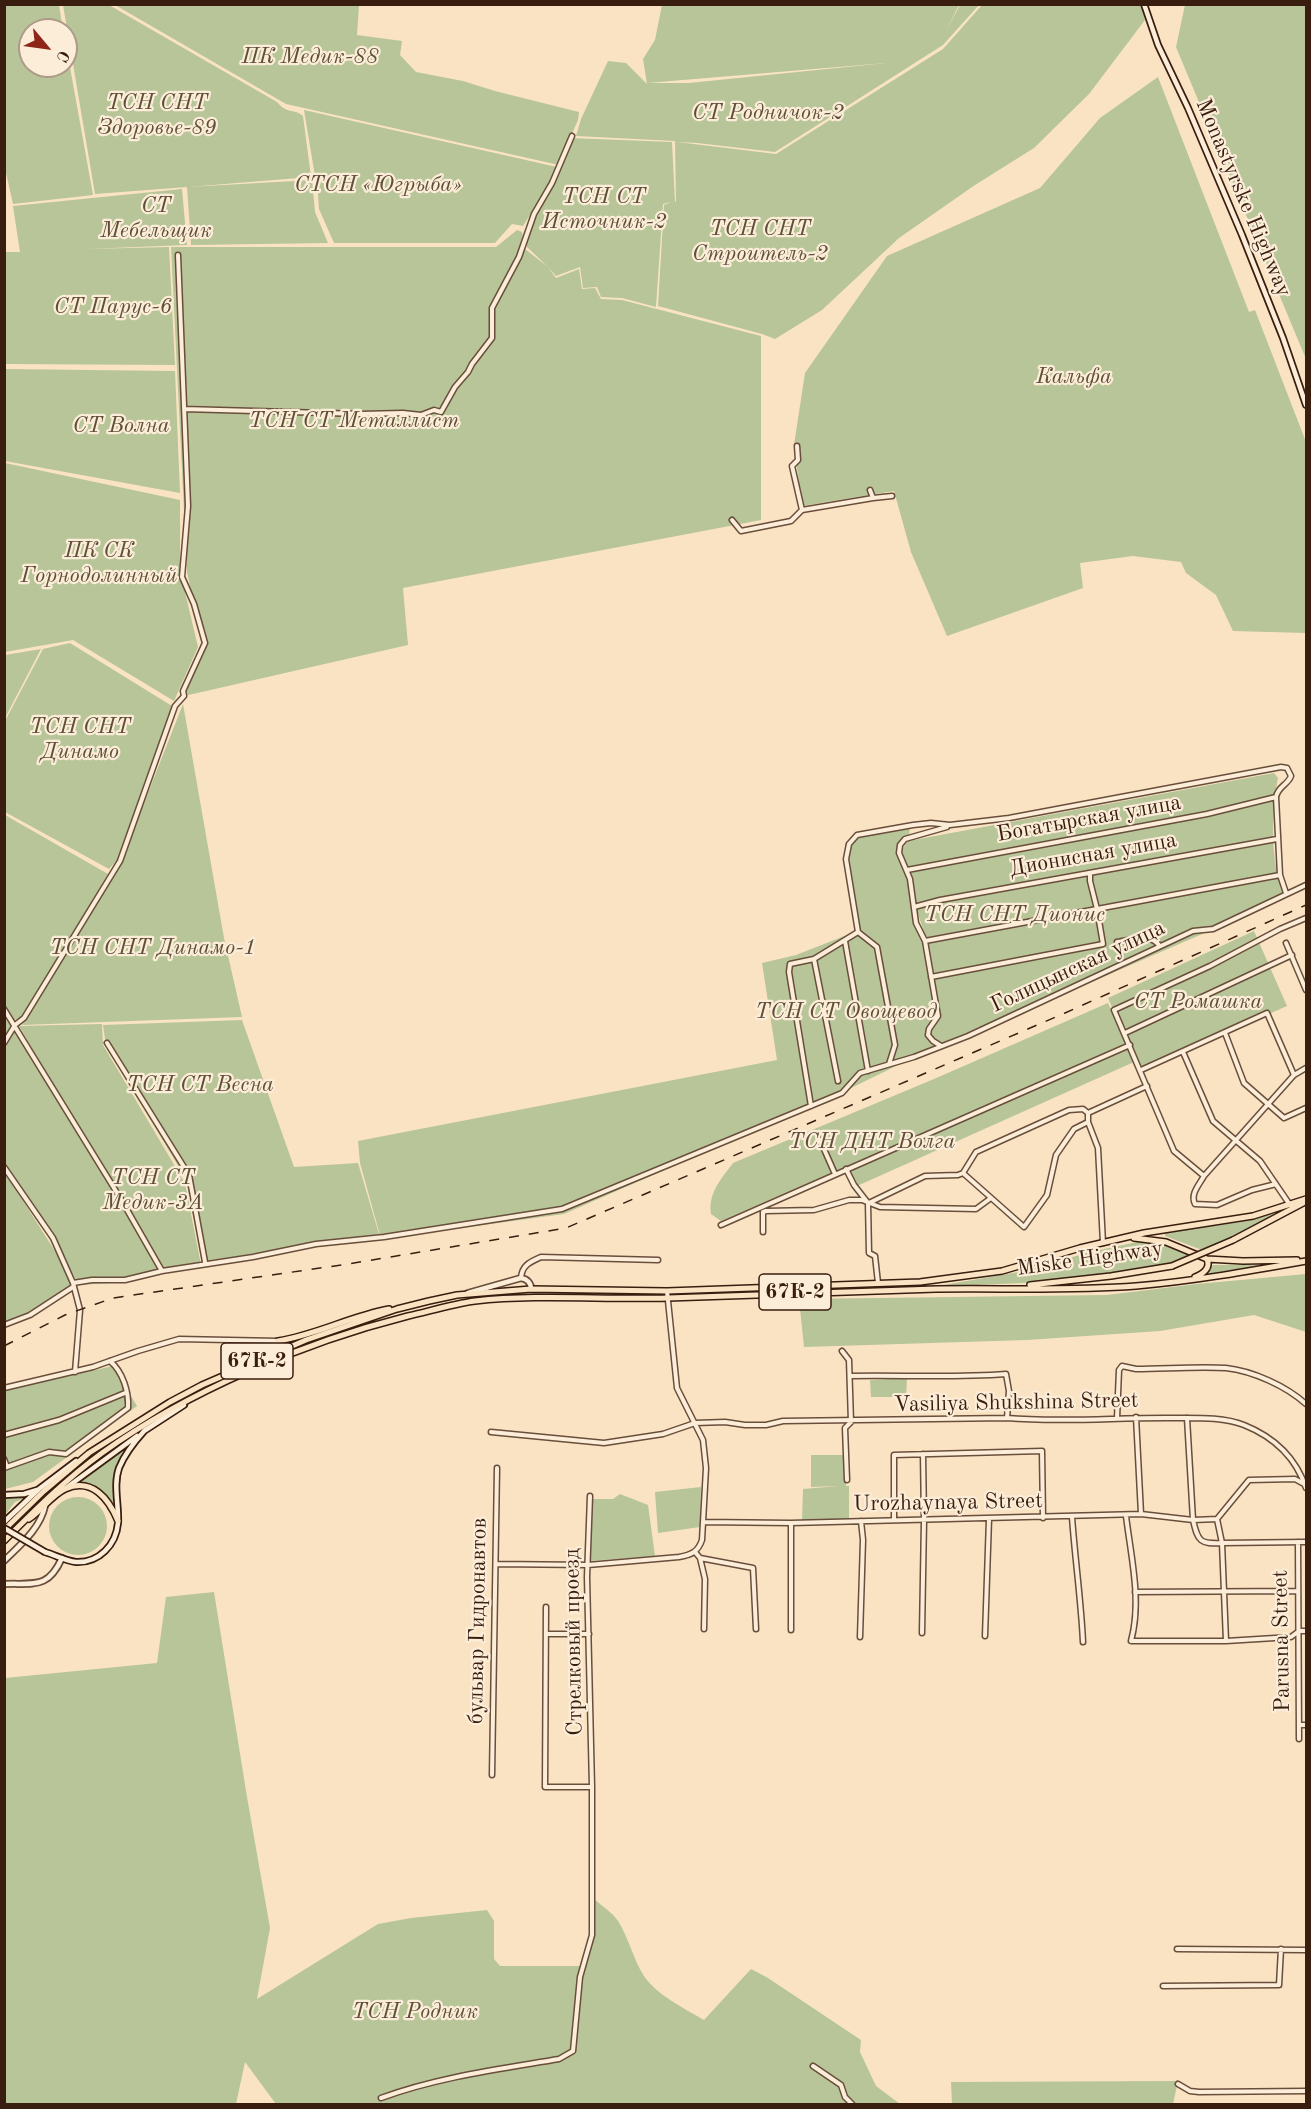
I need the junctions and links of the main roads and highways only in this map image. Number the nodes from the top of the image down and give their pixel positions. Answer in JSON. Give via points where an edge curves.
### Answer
{"nodes":[{"id":1,"x":1144,"y":4,"type":"edge"},
{"id":2,"x":1306,"y":405,"type":"edge"},
{"id":3,"x":1306,"y":1200,"type":"edge"},
{"id":4,"x":1120,"y":1239,"type":"junction"},
{"id":5,"x":1207,"y":1259,"type":"junction"},
{"id":6,"x":1306,"y":1261,"type":"edge"},
{"id":7,"x":1185,"y":1280,"type":"junction"},
{"id":8,"x":1007,"y":1287,"type":"junction"},
{"id":9,"x":531,"y":1289,"type":"junction"},
{"id":10,"x":467,"y":1294,"type":"junction"},
{"id":11,"x":521,"y":1298,"type":"junction"},
{"id":12,"x":397,"y":1309,"type":"junction"},
{"id":13,"x":278,"y":1341,"type":"road end"},
{"id":14,"x":192,"y":1399,"type":"junction"},
{"id":15,"x":146,"y":1430,"type":"junction"},
{"id":16,"x":89,"y":1453,"type":"junction"},
{"id":17,"x":39,"y":1489,"type":"junction"},
{"id":18,"x":64,"y":1490,"type":"junction"},
{"id":19,"x":4,"y":1495,"type":"edge"},
{"id":20,"x":45,"y":1506,"type":"junction"},
{"id":21,"x":118,"y":1521,"type":"junction"},
{"id":22,"x":4,"y":1522,"type":"edge"},
{"id":23,"x":19,"y":1526,"type":"junction"},
{"id":24,"x":4,"y":1529,"type":"edge"},
{"id":25,"x":4,"y":1541,"type":"edge"},
{"id":26,"x":63,"y":1558,"type":"junction"},
{"id":27,"x":4,"y":1561,"type":"edge"},
{"id":28,"x":4,"y":1584,"type":"edge"}],
"edges":[{"from":1,"to":2,"type":"main road","name":"Monastyrske Highway","via":[[1158,45],[1269,301]]},
{"from":3,"to":4,"type":"main road","number":"67К-2","via":[[1244,1218]]},
{"from":3,"to":8,"type":"main road","name":"Miske Highway","number":"67К-2","bridge":true,"via":[[1233,1240],[1172,1266]]},
{"from":4,"to":5,"type":"main road","via":[[1166,1242]]},
{"from":4,"to":9,"type":"main road","number":"67К-2","via":[[1002,1271],[920,1282],[667,1291]]},
{"from":5,"to":6,"type":"main road"},
{"from":5,"to":7,"type":"main road","via":[[1209,1264],[1202,1274]]},
{"from":6,"to":7,"type":"main road"},
{"from":7,"to":8,"type":"main road","via":[[1114,1287]]},
{"from":8,"to":11,"type":"main road","number":"67К-2","via":[[668,1298]]},
{"from":9,"to":10,"type":"main road","number":"67К-2"},
{"from":9,"to":10,"type":"main road","via":[[527,1280],[521,1278]]},
{"from":9,"to":11,"type":"main road"},
{"from":10,"to":12,"type":"main road","number":"67К-2"},
{"from":11,"to":14,"type":"main road","number":"67К-2","via":[[474,1301],[379,1323],[307,1347]]},
{"from":12,"to":13,"type":"main road","via":[[365,1313]]},
{"from":12,"to":16,"type":"main road","number":"67К-2","via":[[306,1340],[202,1385]]},
{"from":14,"to":15,"type":"main road"},
{"from":14,"to":23,"type":"main road","number":"67К-2","via":[[100,1455]]},
{"from":15,"to":18,"type":"main road"},
{"from":15,"to":21,"type":"main road","via":[[131,1446],[119,1470]]},
{"from":16,"to":17,"type":"main road"},
{"from":16,"to":24,"type":"main road","number":"67К-2"},
{"from":17,"to":19,"type":"main road"},
{"from":17,"to":22,"type":"main road"},
{"from":18,"to":20,"type":"main road"},
{"from":18,"to":21,"type":"main road","via":[[80,1486],[97,1490],[110,1503]]},
{"from":20,"to":23,"type":"main road"},
{"from":20,"to":27,"type":"main road","via":[[37,1526]]},
{"from":21,"to":26,"type":"main road","via":[[116,1536],[100,1556],[74,1562]]},
{"from":23,"to":25,"type":"main road","number":"67К-2"},
{"from":24,"to":26,"type":"main road","bridge":true},
{"from":26,"to":28,"type":"main road","via":[[54,1574],[43,1582]]}]}
